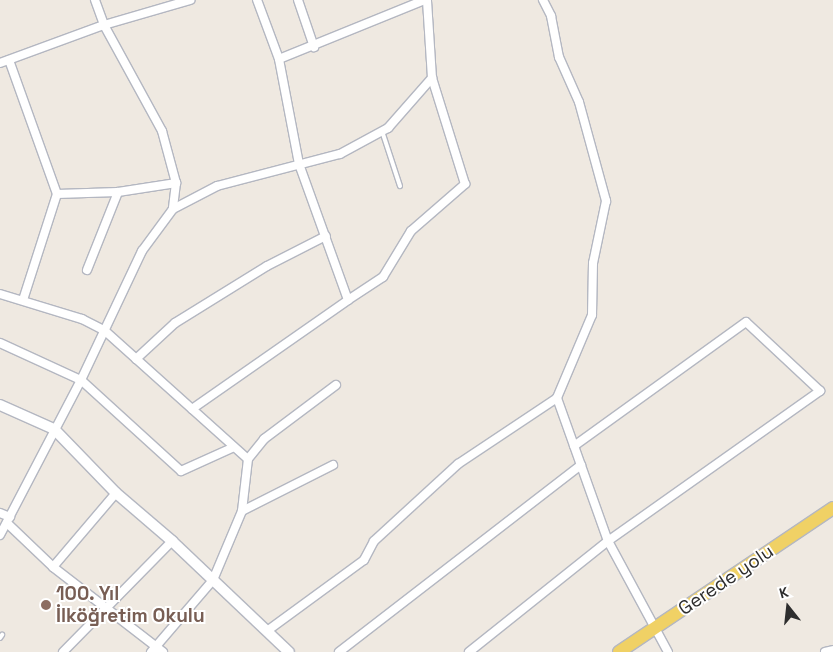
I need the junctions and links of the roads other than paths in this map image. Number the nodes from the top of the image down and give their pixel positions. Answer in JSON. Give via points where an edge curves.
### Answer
{"nodes":[{"id":1,"x":95,"y":0,"type":"edge"},
{"id":2,"x":190,"y":0,"type":"edge"},
{"id":3,"x":257,"y":0,"type":"edge"},
{"id":4,"x":298,"y":0,"type":"edge"},
{"id":5,"x":426,"y":0,"type":"edge"},
{"id":6,"x":543,"y":0,"type":"edge"},
{"id":7,"x":104,"y":25,"type":"junction"},
{"id":8,"x":314,"y":47,"type":"junction"},
{"id":9,"x":279,"y":59,"type":"junction"},
{"id":10,"x":9,"y":60,"type":"junction"},
{"id":11,"x":0,"y":63,"type":"edge"},
{"id":12,"x":432,"y":78,"type":"junction"},
{"id":13,"x":382,"y":131,"type":"junction"},
{"id":14,"x":300,"y":164,"type":"junction"},
{"id":15,"x":176,"y":183,"type":"junction"},
{"id":16,"x":400,"y":186,"type":"dead end"},
{"id":17,"x":118,"y":192,"type":"junction"},
{"id":18,"x":57,"y":194,"type":"junction"},
{"id":19,"x":173,"y":209,"type":"junction"},
{"id":20,"x":326,"y":236,"type":"junction"},
{"id":21,"x":87,"y":270,"type":"dead end"},
{"id":22,"x":0,"y":294,"type":"edge"},
{"id":23,"x":23,"y":300,"type":"junction"},
{"id":24,"x":348,"y":300,"type":"junction"},
{"id":25,"x":104,"y":330,"type":"junction"},
{"id":26,"x":0,"y":343,"type":"edge"},
{"id":27,"x":136,"y":359,"type":"junction"},
{"id":28,"x":81,"y":380,"type":"junction"},
{"id":29,"x":336,"y":385,"type":"dead end"},
{"id":30,"x":557,"y":398,"type":"junction"},
{"id":31,"x":0,"y":405,"type":"edge"},
{"id":32,"x":192,"y":409,"type":"junction"},
{"id":33,"x":54,"y":429,"type":"junction"},
{"id":34,"x":574,"y":446,"type":"junction"},
{"id":35,"x":234,"y":447,"type":"junction"},
{"id":36,"x":248,"y":460,"type":"junction"},
{"id":37,"x":333,"y":465,"type":"dead end"},
{"id":38,"x":581,"y":465,"type":"junction"},
{"id":39,"x":116,"y":493,"type":"junction"},
{"id":40,"x":833,"y":508,"type":"edge"},
{"id":41,"x":242,"y":511,"type":"junction"},
{"id":42,"x":0,"y":512,"type":"edge"},
{"id":43,"x":9,"y":520,"type":"junction"},
{"id":44,"x":0,"y":535,"type":"edge"},
{"id":45,"x":172,"y":540,"type":"junction"},
{"id":46,"x":608,"y":541,"type":"junction"},
{"id":47,"x":53,"y":567,"type":"junction"},
{"id":48,"x":213,"y":580,"type":"junction"},
{"id":49,"x":106,"y":610,"type":"junction"},
{"id":50,"x":654,"y":629,"type":"junction"},
{"id":51,"x":267,"y":631,"type":"junction"},
{"id":52,"x":157,"y":650,"type":"edge"},
{"id":53,"x":833,"y":650,"type":"edge"},
{"id":54,"x":63,"y":652,"type":"edge"},
{"id":55,"x":289,"y":652,"type":"edge"},
{"id":56,"x":338,"y":652,"type":"edge"},
{"id":57,"x":469,"y":652,"type":"edge"},
{"id":58,"x":619,"y":652,"type":"edge"},
{"id":59,"x":668,"y":652,"type":"edge"},
{"id":60,"x":825,"y":652,"type":"edge"}],
"edges":[{"from":1,"to":7,"type":"street"},
{"from":2,"to":7,"type":"street"},
{"from":3,"to":9,"type":"street"},
{"from":4,"to":8,"type":"street"},
{"from":5,"to":8,"type":"street"},
{"from":5,"to":12,"type":"street"},
{"from":6,"to":30,"type":"street","via":[[551,16],[559,58],[579,102],[606,201],[593,263],[592,315]]},
{"from":7,"to":10,"type":"street"},
{"from":7,"to":15,"type":"street","via":[[162,131]]},
{"from":8,"to":9,"type":"street"},
{"from":9,"to":14,"type":"street"},
{"from":10,"to":11,"type":"street"},
{"from":10,"to":18,"type":"street"},
{"from":12,"to":13,"type":"street","via":[[410,106]]},
{"from":12,"to":24,"type":"street","via":[[465,184],[411,231],[383,277]]},
{"from":13,"to":14,"type":"street","via":[[340,154]]},
{"from":13,"to":16,"type":"lane"},
{"from":14,"to":19,"type":"street","via":[[218,186]]},
{"from":14,"to":20,"type":"street"},
{"from":15,"to":17,"type":"street"},
{"from":15,"to":19,"type":"street"},
{"from":17,"to":18,"type":"street"},
{"from":17,"to":21,"type":"street"},
{"from":18,"to":23,"type":"street"},
{"from":19,"to":25,"type":"street","via":[[142,251]]},
{"from":20,"to":24,"type":"street"},
{"from":20,"to":27,"type":"street","via":[[267,266],[175,323]]},
{"from":22,"to":23,"type":"street"},
{"from":23,"to":25,"type":"street","via":[[82,319]]},
{"from":24,"to":32,"type":"street"},
{"from":25,"to":27,"type":"street"},
{"from":25,"to":28,"type":"street"},
{"from":26,"to":28,"type":"street"},
{"from":27,"to":32,"type":"street"},
{"from":28,"to":33,"type":"street"},
{"from":28,"to":35,"type":"street","via":[[181,471]]},
{"from":29,"to":36,"type":"street","via":[[264,439]]},
{"from":30,"to":34,"type":"street"},
{"from":30,"to":51,"type":"street","via":[[458,464],[374,541],[364,560]]},
{"from":31,"to":33,"type":"street"},
{"from":32,"to":35,"type":"street"},
{"from":33,"to":39,"type":"street"},
{"from":33,"to":43,"type":"street"},
{"from":34,"to":38,"type":"street"},
{"from":34,"to":46,"type":"street","via":[[746,322],[820,391]]},
{"from":35,"to":36,"type":"street"},
{"from":36,"to":41,"type":"street"},
{"from":37,"to":41,"type":"street"},
{"from":38,"to":46,"type":"street"},
{"from":38,"to":56,"type":"street"},
{"from":39,"to":45,"type":"street"},
{"from":39,"to":47,"type":"street"},
{"from":40,"to":50,"type":"main road","name":"Gerede yolu"},
{"from":41,"to":48,"type":"street"},
{"from":42,"to":43,"type":"street"},
{"from":43,"to":44,"type":"street"},
{"from":43,"to":47,"type":"street"},
{"from":45,"to":48,"type":"street"},
{"from":45,"to":49,"type":"street"},
{"from":46,"to":50,"type":"street"},
{"from":46,"to":57,"type":"street"},
{"from":47,"to":49,"type":"street"},
{"from":48,"to":51,"type":"street"},
{"from":48,"to":52,"type":"street"},
{"from":49,"to":52,"type":"street"},
{"from":49,"to":54,"type":"street"},
{"from":50,"to":58,"type":"main road","name":"Gerede yolu"},
{"from":50,"to":59,"type":"street"},
{"from":51,"to":55,"type":"street"},
{"from":53,"to":60,"type":"street"}]}
